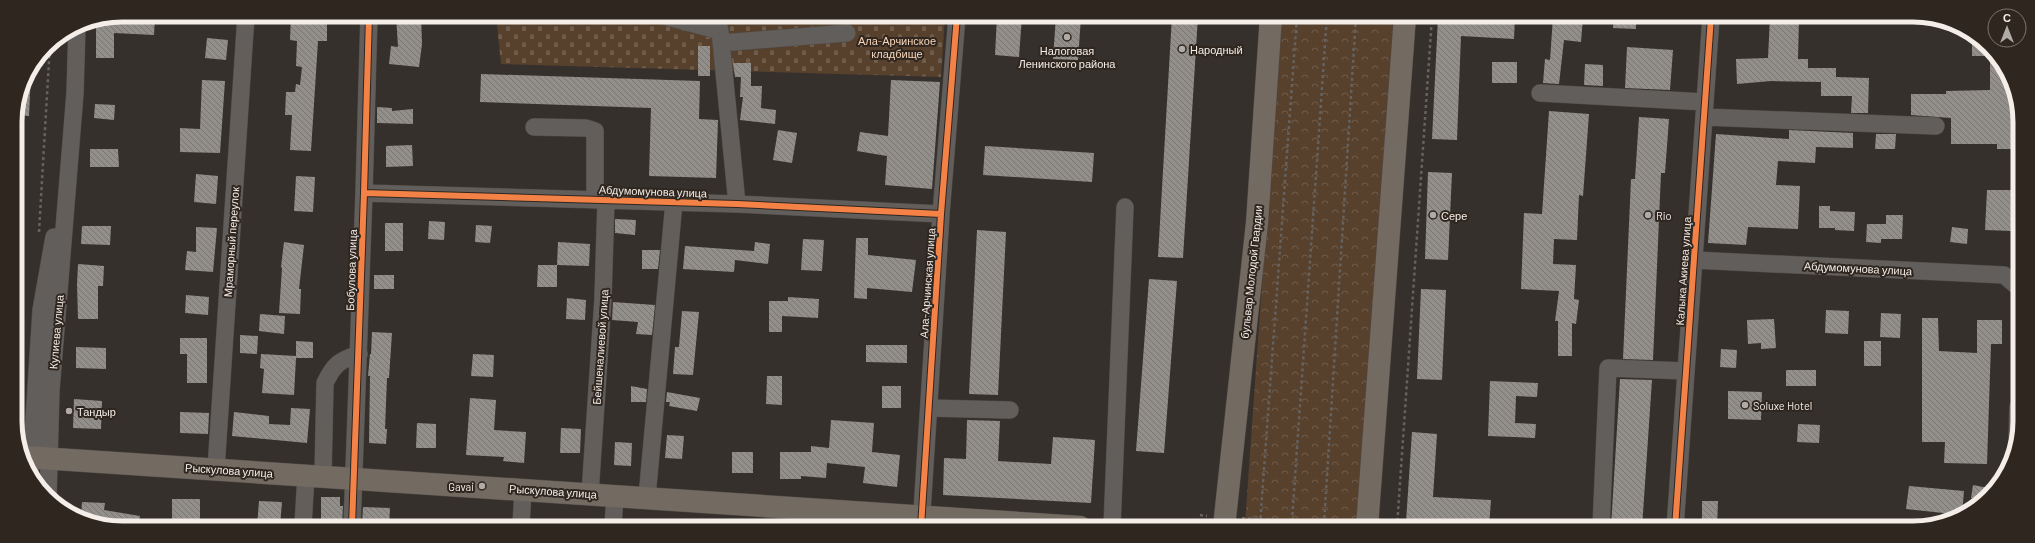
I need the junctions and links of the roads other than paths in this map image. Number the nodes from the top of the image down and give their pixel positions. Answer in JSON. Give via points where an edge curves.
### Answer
{"nodes":[{"id":1,"x":246,"y":22,"type":"edge"},
{"id":2,"x":369,"y":22,"type":"edge"},
{"id":3,"x":688,"y":22,"type":"edge"},
{"id":4,"x":957,"y":22,"type":"edge"},
{"id":5,"x":1271,"y":22,"type":"edge"},
{"id":6,"x":1404,"y":22,"type":"edge"},
{"id":7,"x":1711,"y":22,"type":"edge"},
{"id":8,"x":719,"y":30,"type":"edge"},
{"id":9,"x":77,"y":33,"type":"edge"},
{"id":10,"x":847,"y":33,"type":"dead end"},
{"id":11,"x":1540,"y":93,"type":"dead end"},
{"id":12,"x":1704,"y":110,"type":"junction"},
{"id":13,"x":1936,"y":126,"type":"dead end"},
{"id":14,"x":534,"y":127,"type":"dead end"},
{"id":15,"x":364,"y":193,"type":"junction"},
{"id":16,"x":601,"y":200,"type":"junction"},
{"id":17,"x":674,"y":202,"type":"junction"},
{"id":18,"x":737,"y":204,"type":"junction"},
{"id":19,"x":1125,"y":207,"type":"dead end"},
{"id":20,"x":941,"y":214,"type":"junction"},
{"id":21,"x":1694,"y":260,"type":"junction"},
{"id":22,"x":2013,"y":283,"type":"edge"},
{"id":23,"x":358,"y":354,"type":"junction"},
{"id":24,"x":1686,"y":371,"type":"junction"},
{"id":25,"x":929,"y":408,"type":"junction"},
{"id":26,"x":1010,"y":410,"type":"dead end"},
{"id":27,"x":34,"y":460,"type":"edge"},
{"id":28,"x":216,"y":469,"type":"junction"},
{"id":29,"x":315,"y":475,"type":"junction"},
{"id":30,"x":354,"y":478,"type":"junction"},
{"id":31,"x":41,"y":480,"type":"edge"},
{"id":32,"x":523,"y":489,"type":"junction"},
{"id":33,"x":590,"y":494,"type":"junction"},
{"id":34,"x":615,"y":495,"type":"junction"},
{"id":35,"x":647,"y":497,"type":"junction"},
{"id":36,"x":304,"y":521,"type":"edge"},
{"id":37,"x":352,"y":521,"type":"edge"},
{"id":38,"x":521,"y":521,"type":"edge"},
{"id":39,"x":613,"y":521,"type":"edge"},
{"id":40,"x":921,"y":521,"type":"edge"},
{"id":41,"x":1112,"y":521,"type":"edge"},
{"id":42,"x":1224,"y":521,"type":"edge"},
{"id":43,"x":1367,"y":521,"type":"edge"},
{"id":44,"x":1601,"y":521,"type":"edge"},
{"id":45,"x":1675,"y":521,"type":"edge"}],
"edges":[{"from":1,"to":28,"type":"street","name":"Мраморный переулок"},
{"from":2,"to":15,"type":"street","name":"Бобулова улица"},
{"from":3,"to":8,"type":"street"},
{"from":4,"to":20,"type":"street","name":"Ала-Арчинская улица"},
{"from":5,"to":42,"type":"main road","name":"бульвар Молодой Гвардии","via":[[1257,222]]},
{"from":6,"to":43,"type":"main road"},
{"from":7,"to":12,"type":"street","name":"Калыка Акиева улица"},
{"from":8,"to":10,"type":"street"},
{"from":8,"to":18,"type":"street"},
{"from":9,"to":27,"type":"street","name":"Кулиева улица","via":[[69,167],[41,310]]},
{"from":11,"to":12,"type":"street"},
{"from":12,"to":13,"type":"street"},
{"from":12,"to":21,"type":"street","name":"Калыка Акиева улица"},
{"from":14,"to":16,"type":"street","name":"Бейшеналиевой улица","via":[[586,128],[594,131]]},
{"from":15,"to":16,"type":"street","name":"Абдумомунова улица"},
{"from":15,"to":23,"type":"street","name":"Бобулова улица"},
{"from":16,"to":17,"type":"street","name":"Абдумомунова улица"},
{"from":16,"to":33,"type":"street","name":"Бейшеналиевой улица","via":[[604,298]]},
{"from":17,"to":18,"type":"street","name":"Абдумомунова улица"},
{"from":17,"to":35,"type":"street"},
{"from":18,"to":20,"type":"street","name":"Абдумомунова улица"},
{"from":19,"to":41,"type":"street"},
{"from":20,"to":25,"type":"street","name":"Ала-Арчинская улица"},
{"from":21,"to":22,"type":"street","name":"Абдумомунова улица","via":[[2004,275]]},
{"from":21,"to":24,"type":"street","name":"Калыка Акиева улица"},
{"from":23,"to":29,"type":"street","via":[[342,359],[331,370],[325,383]]},
{"from":23,"to":30,"type":"street","name":"Бобулова улица"},
{"from":24,"to":44,"type":"street","via":[[1608,368]]},
{"from":24,"to":45,"type":"street","name":"Калыка Акиева улица"},
{"from":25,"to":26,"type":"street"},
{"from":25,"to":40,"type":"street","name":"Ала-Арчинская улица"},
{"from":27,"to":28,"type":"main road","name":"Рыскулова улица"},
{"from":27,"to":31,"type":"street","name":"Кулиева улица"},
{"from":28,"to":29,"type":"main road","name":"Рыскулова улица"},
{"from":29,"to":30,"type":"main road","name":"Рыскулова улица"},
{"from":29,"to":36,"type":"street"},
{"from":30,"to":32,"type":"main road","name":"Рыскулова улица"},
{"from":30,"to":37,"type":"street","name":"Бобулова улица"},
{"from":32,"to":33,"type":"main road","name":"Рыскулова улица"},
{"from":32,"to":38,"type":"street"},
{"from":33,"to":34,"type":"main road","name":"Рыскулова улица"},
{"from":34,"to":35,"type":"main road","name":"Рыскулова улица"},
{"from":34,"to":39,"type":"street"},
{"from":35,"to":40,"type":"main road","name":"Рыскулова улица"}]}
